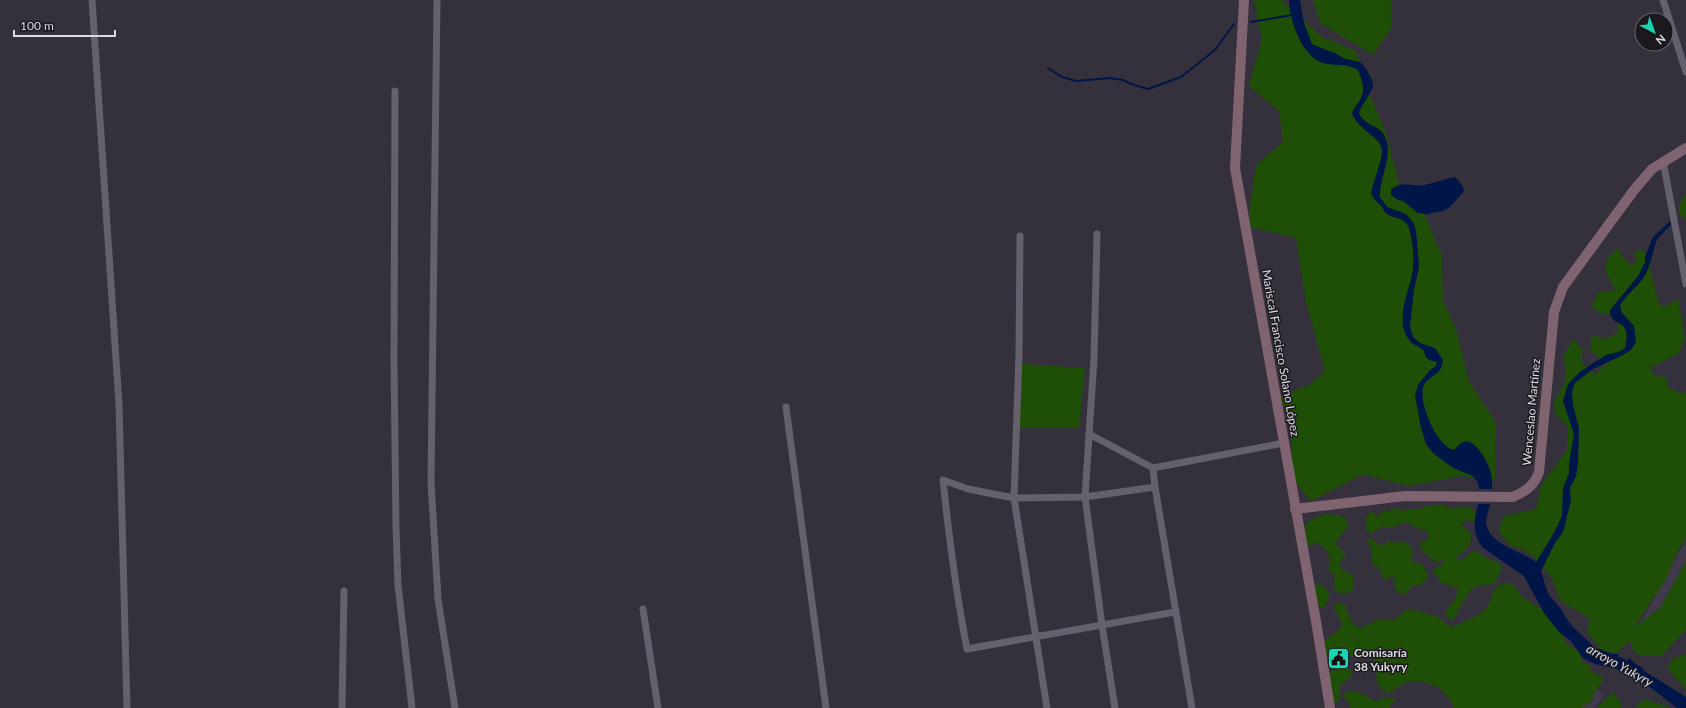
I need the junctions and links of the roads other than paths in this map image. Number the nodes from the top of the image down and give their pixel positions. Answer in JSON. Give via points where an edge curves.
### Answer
{"nodes":[{"id":1,"x":92,"y":0,"type":"edge"},
{"id":2,"x":437,"y":0,"type":"edge"},
{"id":3,"x":1244,"y":0,"type":"edge"},
{"id":4,"x":1663,"y":0,"type":"edge"},
{"id":5,"x":1686,"y":72,"type":"edge"},
{"id":6,"x":395,"y":91,"type":"dead end"},
{"id":7,"x":1686,"y":148,"type":"edge"},
{"id":8,"x":1663,"y":161,"type":"junction"},
{"id":9,"x":1097,"y":234,"type":"dead end"},
{"id":10,"x":1020,"y":236,"type":"dead end"},
{"id":11,"x":1686,"y":284,"type":"edge"},
{"id":12,"x":786,"y":407,"type":"dead end"},
{"id":13,"x":1088,"y":434,"type":"junction"},
{"id":14,"x":1284,"y":443,"type":"junction"},
{"id":15,"x":1153,"y":468,"type":"junction"},
{"id":16,"x":1155,"y":487,"type":"junction"},
{"id":17,"x":1085,"y":497,"type":"junction"},
{"id":18,"x":1014,"y":498,"type":"junction"},
{"id":19,"x":1295,"y":510,"type":"junction"},
{"id":20,"x":344,"y":591,"type":"dead end"},
{"id":21,"x":643,"y":609,"type":"dead end"},
{"id":22,"x":1175,"y":612,"type":"junction"},
{"id":23,"x":1102,"y":625,"type":"junction"},
{"id":24,"x":1034,"y":637,"type":"junction"},
{"id":25,"x":128,"y":708,"type":"edge"},
{"id":26,"x":342,"y":708,"type":"edge"},
{"id":27,"x":412,"y":708,"type":"edge"},
{"id":28,"x":455,"y":708,"type":"edge"},
{"id":29,"x":658,"y":708,"type":"edge"},
{"id":30,"x":826,"y":708,"type":"edge"},
{"id":31,"x":1047,"y":708,"type":"edge"},
{"id":32,"x":1115,"y":708,"type":"edge"},
{"id":33,"x":1192,"y":708,"type":"edge"},
{"id":34,"x":1330,"y":708,"type":"edge"}],
"edges":[{"from":1,"to":25,"type":"street","via":[[119,404]]},
{"from":2,"to":28,"type":"street","via":[[431,482],[438,600]]},
{"from":3,"to":14,"type":"main road","name":"Mariscal Francisco Solano López","via":[[1235,168]]},
{"from":4,"to":5,"type":"street"},
{"from":6,"to":27,"type":"street","via":[[396,528],[398,585]]},
{"from":7,"to":8,"type":"main road","name":"Wenceslao Martínez"},
{"from":8,"to":11,"type":"street"},
{"from":8,"to":19,"type":"main road","name":"Wenceslao Martínez","via":[[1652,169],[1634,190],[1563,287],[1554,312],[1540,472],[1535,483],[1525,492],[1513,497],[1405,496]]},
{"from":9,"to":13,"type":"street","via":[[1094,360]]},
{"from":10,"to":18,"type":"street"},
{"from":12,"to":30,"type":"street"},
{"from":13,"to":15,"type":"street"},
{"from":13,"to":17,"type":"street"},
{"from":14,"to":15,"type":"street"},
{"from":14,"to":19,"type":"main road","name":"Mariscal Francisco Solano López"},
{"from":15,"to":16,"type":"street"},
{"from":16,"to":17,"type":"street"},
{"from":16,"to":22,"type":"street"},
{"from":17,"to":18,"type":"street"},
{"from":17,"to":23,"type":"street"},
{"from":18,"to":24,"type":"street"},
{"from":18,"to":24,"type":"street","via":[[968,489],[943,480],[952,564],[967,649]]},
{"from":19,"to":34,"type":"main road","name":"Mariscal Francisco Solano López"},
{"from":20,"to":26,"type":"street"},
{"from":21,"to":29,"type":"street"},
{"from":22,"to":23,"type":"street"},
{"from":22,"to":33,"type":"street"},
{"from":23,"to":24,"type":"street"},
{"from":23,"to":32,"type":"street"},
{"from":24,"to":31,"type":"street"}]}
